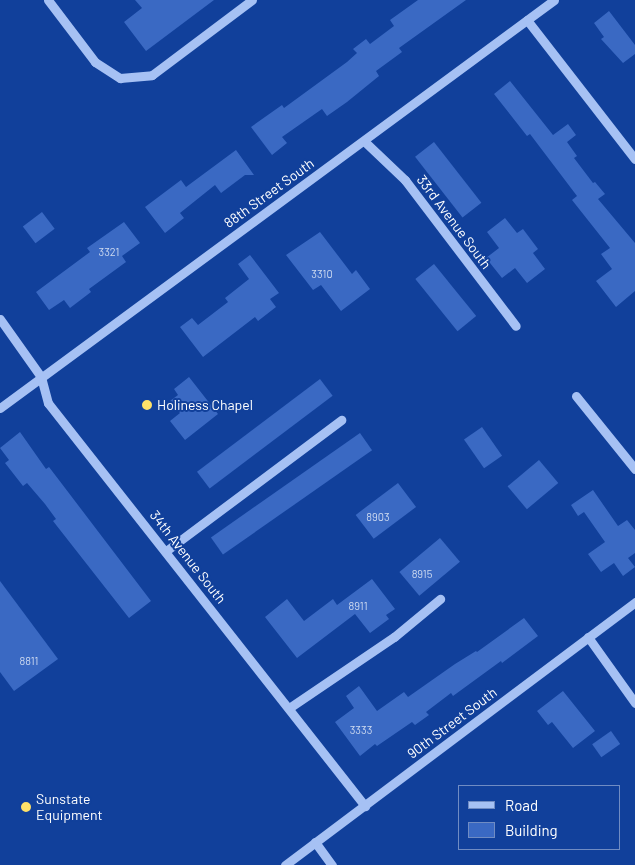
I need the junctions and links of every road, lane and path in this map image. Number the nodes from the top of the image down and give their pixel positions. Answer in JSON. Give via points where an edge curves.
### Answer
{"nodes":[{"id":1,"x":48,"y":0,"type":"edge"},
{"id":2,"x":252,"y":0,"type":"edge"},
{"id":3,"x":554,"y":0,"type":"edge"},
{"id":4,"x":527,"y":20,"type":"junction"},
{"id":5,"x":364,"y":141,"type":"junction"},
{"id":6,"x":635,"y":159,"type":"edge"},
{"id":7,"x":0,"y":320,"type":"edge"},
{"id":8,"x":516,"y":326,"type":"dead end"},
{"id":9,"x":41,"y":377,"type":"junction"},
{"id":10,"x":576,"y":396,"type":"dead end"},
{"id":11,"x":0,"y":408,"type":"edge"},
{"id":12,"x":341,"y":420,"type":"dead end"},
{"id":13,"x":635,"y":469,"type":"edge"},
{"id":14,"x":166,"y":551,"type":"junction"},
{"id":15,"x":440,"y":599,"type":"dead end"},
{"id":16,"x":635,"y":602,"type":"edge"},
{"id":17,"x":588,"y":637,"type":"junction"},
{"id":18,"x":635,"y":704,"type":"edge"},
{"id":19,"x":289,"y":708,"type":"junction"},
{"id":20,"x":365,"y":806,"type":"junction"},
{"id":21,"x":315,"y":842,"type":"junction"},
{"id":22,"x":285,"y":865,"type":"edge"},
{"id":23,"x":332,"y":865,"type":"edge"}],
"edges":[{"from":1,"to":2,"type":"street","via":[[95,62],[120,78],[152,75]]},
{"from":3,"to":4,"type":"street","name":"88th Street South"},
{"from":4,"to":5,"type":"street","name":"88th Street South"},
{"from":4,"to":6,"type":"street"},
{"from":5,"to":8,"type":"street","name":"33rd Avenue South","via":[[404,180]]},
{"from":5,"to":9,"type":"street","name":"88th Street South"},
{"from":7,"to":9,"type":"street","name":"34th Avenue South"},
{"from":9,"to":11,"type":"street","name":"88th Street South"},
{"from":9,"to":14,"type":"street","name":"34th Avenue South","via":[[48,403]]},
{"from":10,"to":13,"type":"street"},
{"from":12,"to":14,"type":"street"},
{"from":14,"to":19,"type":"street","name":"34th Avenue South"},
{"from":15,"to":19,"type":"street","via":[[394,637]]},
{"from":16,"to":17,"type":"street","name":"90th Street South"},
{"from":17,"to":18,"type":"street"},
{"from":17,"to":20,"type":"street","name":"90th Street South"},
{"from":19,"to":20,"type":"street","name":"34th Avenue South"},
{"from":20,"to":21,"type":"street","name":"90th Street South"},
{"from":21,"to":22,"type":"street","name":"90th Street South"},
{"from":21,"to":23,"type":"street"}]}
